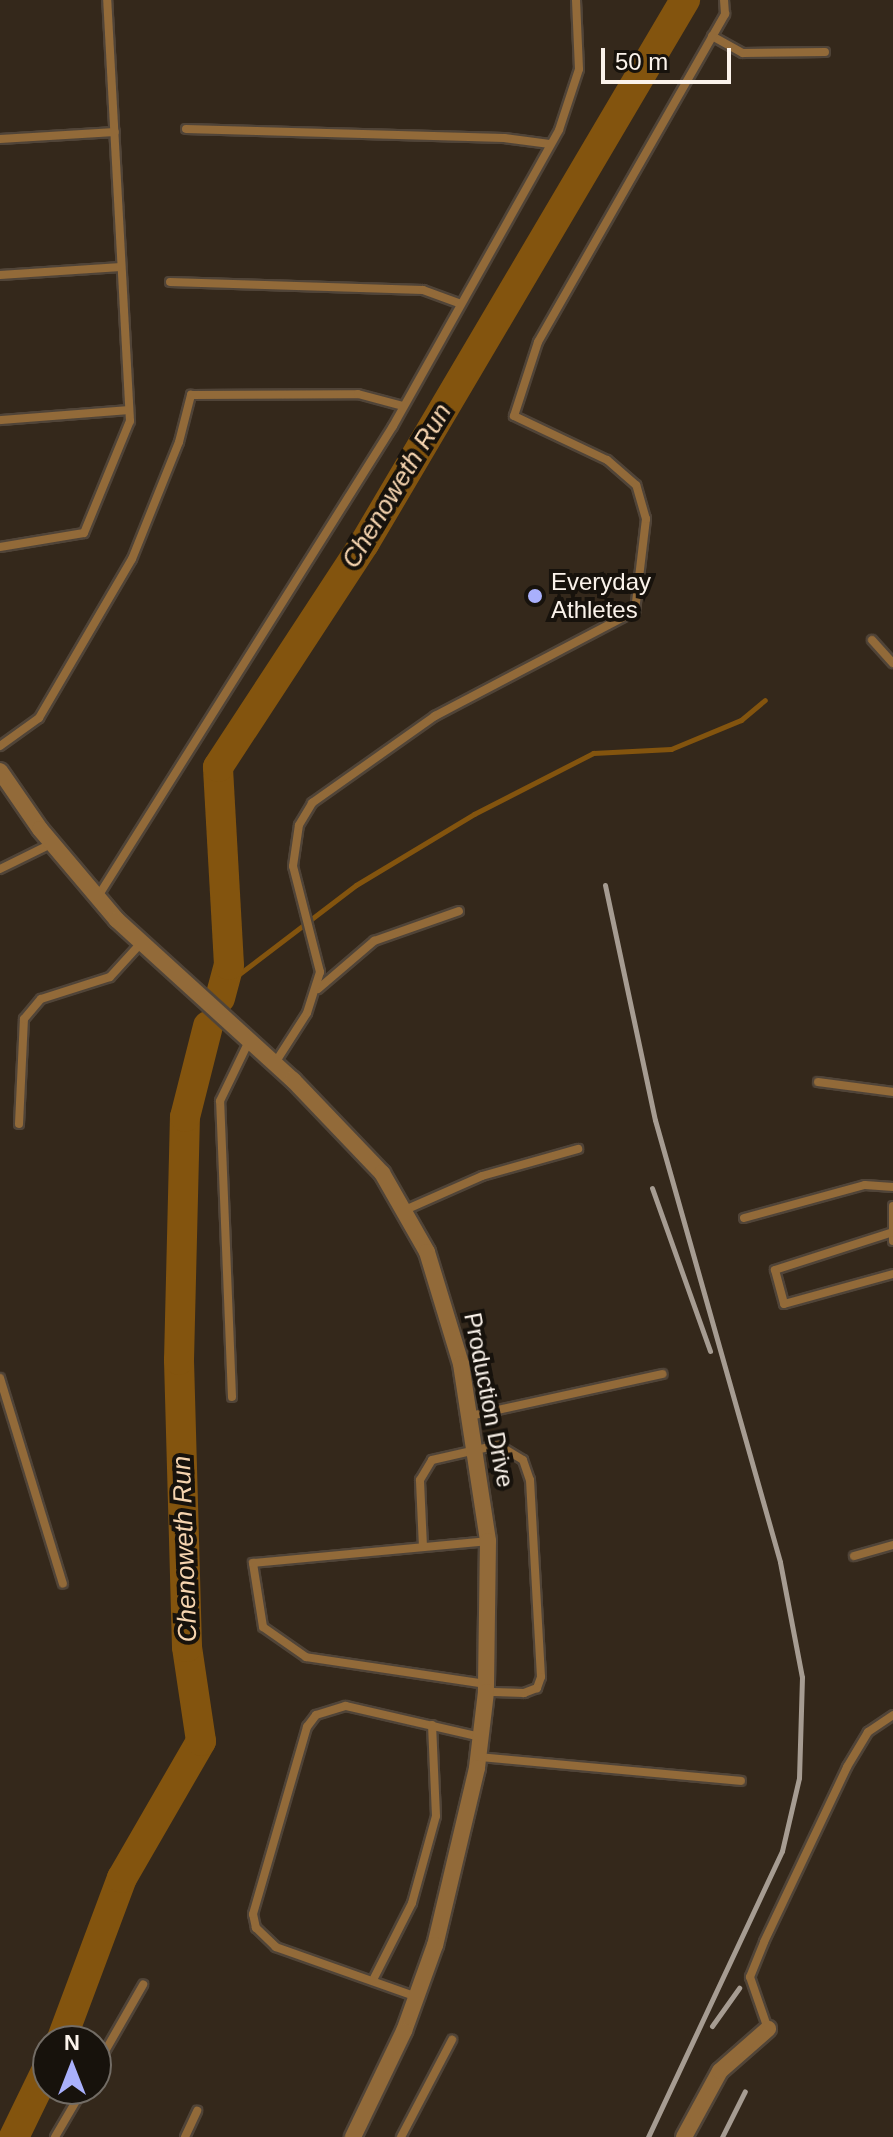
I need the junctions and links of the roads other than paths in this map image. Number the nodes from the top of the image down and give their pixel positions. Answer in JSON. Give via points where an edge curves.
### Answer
{"nodes":[{"id":1,"x":107,"y":0,"type":"edge"},
{"id":2,"x":576,"y":0,"type":"edge"},
{"id":3,"x":724,"y":0,"type":"edge"},
{"id":4,"x":712,"y":36,"type":"junction"},
{"id":5,"x":825,"y":52,"type":"dead end"},
{"id":6,"x":186,"y":129,"type":"dead end"},
{"id":7,"x":115,"y":132,"type":"junction"},
{"id":8,"x":0,"y":139,"type":"edge"},
{"id":9,"x":550,"y":144,"type":"junction"},
{"id":10,"x":121,"y":267,"type":"junction"},
{"id":11,"x":0,"y":275,"type":"edge"},
{"id":12,"x":170,"y":282,"type":"dead end"},
{"id":13,"x":461,"y":304,"type":"junction"},
{"id":14,"x":403,"y":406,"type":"junction"},
{"id":15,"x":129,"y":410,"type":"junction"},
{"id":16,"x":0,"y":420,"type":"edge"},
{"id":17,"x":0,"y":547,"type":"edge"},
{"id":18,"x":872,"y":640,"type":"dead end"},
{"id":19,"x":893,"y":663,"type":"edge"},
{"id":20,"x":0,"y":746,"type":"edge"},
{"id":21,"x":0,"y":771,"type":"edge"},
{"id":22,"x":51,"y":844,"type":"junction"},
{"id":23,"x":0,"y":869,"type":"edge"},
{"id":24,"x":97,"y":898,"type":"junction"},
{"id":25,"x":459,"y":911,"type":"dead end"},
{"id":26,"x":142,"y":942,"type":"junction"},
{"id":27,"x":317,"y":990,"type":"junction"},
{"id":28,"x":250,"y":1041,"type":"junction"},
{"id":29,"x":275,"y":1064,"type":"junction"},
{"id":30,"x":818,"y":1082,"type":"dead end"},
{"id":31,"x":893,"y":1092,"type":"edge"},
{"id":32,"x":19,"y":1124,"type":"dead end"},
{"id":33,"x":578,"y":1149,"type":"dead end"},
{"id":34,"x":893,"y":1187,"type":"edge"},
{"id":35,"x":893,"y":1206,"type":"edge"},
{"id":36,"x":405,"y":1210,"type":"junction"},
{"id":37,"x":744,"y":1218,"type":"dead end"},
{"id":38,"x":891,"y":1237,"type":"edge"},
{"id":39,"x":893,"y":1274,"type":"edge"},
{"id":40,"x":662,"y":1374,"type":"dead end"},
{"id":41,"x":0,"y":1378,"type":"edge"},
{"id":42,"x":232,"y":1397,"type":"dead end"},
{"id":43,"x":470,"y":1416,"type":"junction"},
{"id":44,"x":476,"y":1448,"type":"junction"},
{"id":45,"x":488,"y":1541,"type":"junction"},
{"id":46,"x":893,"y":1545,"type":"edge"},
{"id":47,"x":423,"y":1547,"type":"junction"},
{"id":48,"x":854,"y":1556,"type":"dead end"},
{"id":49,"x":63,"y":1584,"type":"dead end"},
{"id":50,"x":486,"y":1688,"type":"junction"},
{"id":51,"x":893,"y":1715,"type":"edge"},
{"id":52,"x":432,"y":1725,"type":"junction"},
{"id":53,"x":480,"y":1737,"type":"junction"},
{"id":54,"x":478,"y":1757,"type":"junction"},
{"id":55,"x":741,"y":1781,"type":"dead end"},
{"id":56,"x":373,"y":1980,"type":"junction"},
{"id":57,"x":143,"y":1985,"type":"dead end"},
{"id":58,"x":418,"y":1997,"type":"junction"},
{"id":59,"x":768,"y":2029,"type":"joint"},
{"id":60,"x":112,"y":2039,"type":"edge"},
{"id":61,"x":452,"y":2040,"type":"dead end"},
{"id":62,"x":74,"y":2105,"type":"edge"},
{"id":63,"x":197,"y":2111,"type":"dead end"},
{"id":64,"x":55,"y":2137,"type":"edge"},
{"id":65,"x":185,"y":2137,"type":"edge"},
{"id":66,"x":353,"y":2137,"type":"edge"},
{"id":67,"x":401,"y":2137,"type":"edge"},
{"id":68,"x":684,"y":2137,"type":"edge"}],
"edges":[{"from":1,"to":7,"type":"lane"},
{"from":2,"to":9,"type":"lane","via":[[579,69],[574,95]]},
{"from":3,"to":4,"type":"lane","via":[[725,14]]},
{"from":4,"to":5,"type":"lane","via":[[743,53]]},
{"from":4,"to":27,"type":"lane","via":[[538,342],[514,416],[607,460],[636,485],[646,519],[635,611],[435,716],[312,803],[293,847],[320,957]]},
{"from":6,"to":9,"type":"lane","via":[[504,138]]},
{"from":7,"to":8,"type":"lane"},
{"from":7,"to":10,"type":"lane"},
{"from":9,"to":13,"type":"lane"},
{"from":10,"to":11,"type":"lane"},
{"from":10,"to":15,"type":"lane"},
{"from":12,"to":13,"type":"lane","via":[[423,290]]},
{"from":13,"to":14,"type":"lane"},
{"from":14,"to":20,"type":"lane","via":[[358,394],[191,395],[179,442],[132,559],[39,718]]},
{"from":14,"to":24,"type":"lane"},
{"from":15,"to":16,"type":"lane"},
{"from":15,"to":17,"type":"lane","via":[[130,421],[84,533]]},
{"from":18,"to":19,"type":"lane"},
{"from":21,"to":22,"type":"street","name":"Production Drive"},
{"from":22,"to":23,"type":"lane"},
{"from":22,"to":24,"type":"street","name":"Production Drive"},
{"from":24,"to":26,"type":"street","name":"Production Drive"},
{"from":25,"to":27,"type":"lane","via":[[374,941]]},
{"from":26,"to":28,"type":"street","name":"Production Drive"},
{"from":26,"to":32,"type":"lane","via":[[110,977],[41,999],[24,1019]]},
{"from":27,"to":29,"type":"lane"},
{"from":28,"to":29,"type":"street","name":"Production Drive"},
{"from":28,"to":42,"type":"lane","via":[[220,1101]]},
{"from":29,"to":36,"type":"street","name":"Production Drive","via":[[363,1150]]},
{"from":30,"to":31,"type":"lane"},
{"from":33,"to":36,"type":"lane","via":[[482,1176]]},
{"from":34,"to":37,"type":"lane","via":[[865,1185]]},
{"from":35,"to":38,"type":"lane"},
{"from":36,"to":43,"type":"street","name":"Production Drive","via":[[446,1304]]},
{"from":38,"to":39,"type":"lane","via":[[775,1270],[784,1304]]},
{"from":40,"to":43,"type":"lane"},
{"from":41,"to":49,"type":"lane"},
{"from":43,"to":44,"type":"street","name":"Production Drive"},
{"from":44,"to":45,"type":"street","name":"Production Drive"},
{"from":44,"to":47,"type":"lane","via":[[432,1460],[420,1480]]},
{"from":44,"to":50,"type":"lane","via":[[510,1448],[523,1460],[530,1480],[539,1614],[537,1688],[524,1693]]},
{"from":45,"to":47,"type":"lane"},
{"from":45,"to":50,"type":"street","name":"Production Drive"},
{"from":46,"to":48,"type":"lane"},
{"from":47,"to":50,"type":"lane","via":[[253,1563],[263,1627],[306,1657]]},
{"from":50,"to":53,"type":"street","name":"Production Drive"},
{"from":51,"to":59,"type":"lane","via":[[868,1732],[847,1767],[750,1977]]},
{"from":52,"to":53,"type":"lane"},
{"from":52,"to":56,"type":"lane","via":[[436,1816],[412,1903]]},
{"from":52,"to":56,"type":"lane","via":[[346,1706],[316,1715],[307,1727],[253,1914],[256,1928],[276,1947]]},
{"from":53,"to":54,"type":"street","name":"Production Drive"},
{"from":54,"to":55,"type":"lane"},
{"from":54,"to":58,"type":"street","name":"Production Drive","via":[[449,1901]]},
{"from":56,"to":58,"type":"lane"},
{"from":57,"to":60,"type":"lane"},
{"from":58,"to":66,"type":"street","name":"Production Drive"},
{"from":59,"to":68,"type":"street","via":[[710,2084]]},
{"from":61,"to":67,"type":"lane"},
{"from":62,"to":64,"type":"lane"},
{"from":63,"to":65,"type":"lane"}]}
